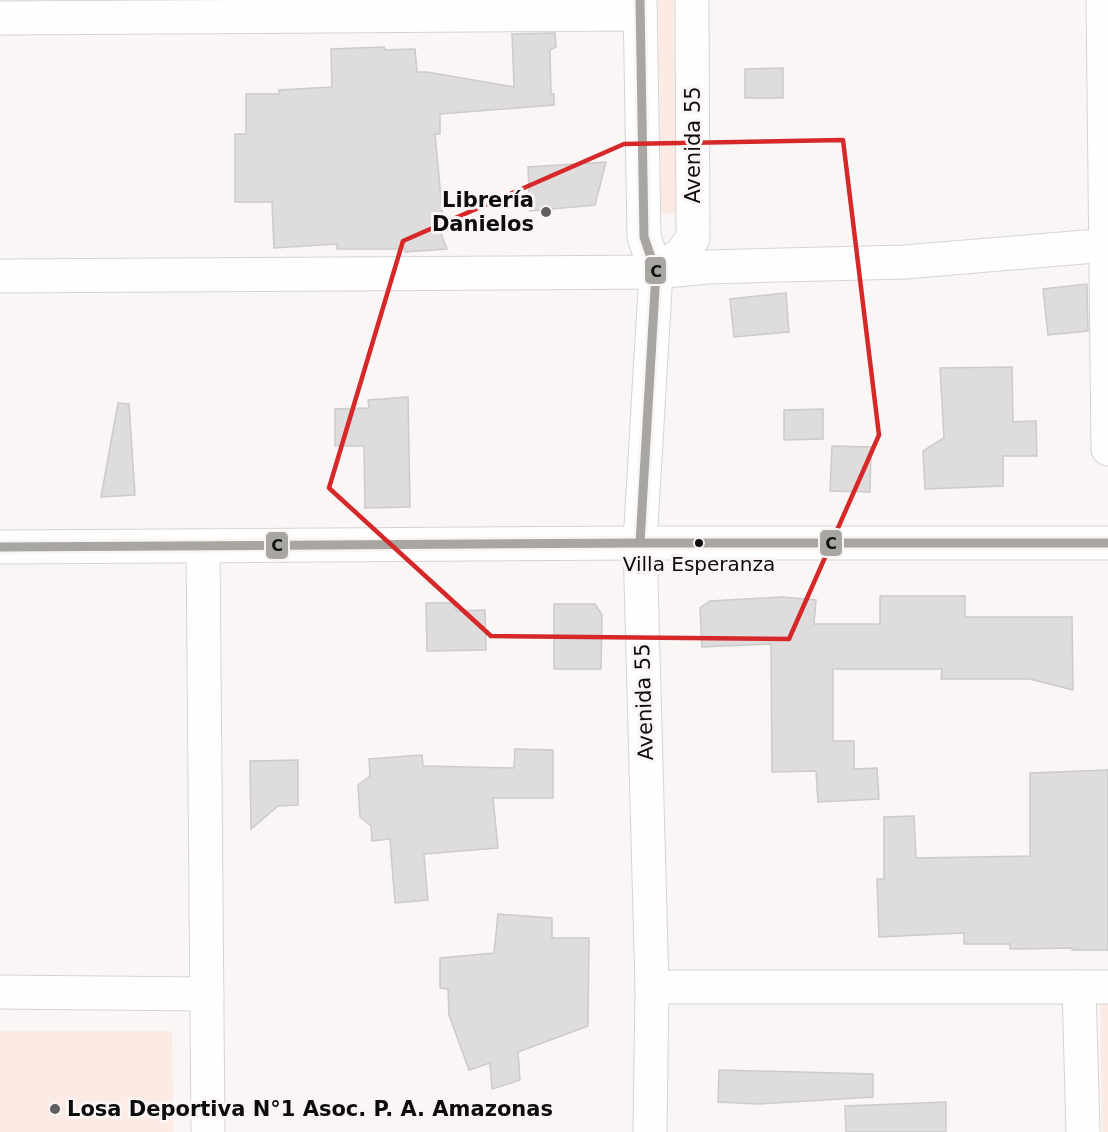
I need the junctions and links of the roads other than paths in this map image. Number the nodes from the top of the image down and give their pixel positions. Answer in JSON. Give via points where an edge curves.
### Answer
{"nodes":[{"id":1,"x":692,"y":0,"type":"edge"},
{"id":2,"x":1103,"y":0,"type":"edge"},
{"id":3,"x":640,"y":7,"type":"edge"},
{"id":4,"x":0,"y":18,"type":"edge"},
{"id":5,"x":1107,"y":246,"type":"edge"},
{"id":6,"x":656,"y":272,"type":"junction"},
{"id":7,"x":0,"y":276,"type":"edge"},
{"id":8,"x":1108,"y":449,"type":"edge"},
{"id":9,"x":640,"y":543,"type":"junction"},
{"id":10,"x":1108,"y":543,"type":"edge"},
{"id":11,"x":203,"y":546,"type":"junction"},
{"id":12,"x":0,"y":547,"type":"edge"},
{"id":13,"x":652,"y":987,"type":"junction"},
{"id":14,"x":1094,"y":987,"type":"edge"},
{"id":15,"x":0,"y":992,"type":"edge"},
{"id":16,"x":207,"y":993,"type":"junction"},
{"id":17,"x":208,"y":1132,"type":"edge"},
{"id":18,"x":650,"y":1132,"type":"edge"},
{"id":19,"x":1083,"y":1132,"type":"edge"}],
"edges":[{"from":1,"to":6,"type":"street","name":"Avenida 55","via":[[693,238],[681,254]]},
{"from":2,"to":5,"type":"street"},
{"from":3,"to":4,"type":"street"},
{"from":3,"to":6,"type":"street","name":"Avenida 55","via":[[644,237]]},
{"from":5,"to":6,"type":"street","via":[[905,262]]},
{"from":5,"to":8,"type":"street"},
{"from":6,"to":7,"type":"street"},
{"from":6,"to":9,"type":"street","name":"Avenida 55"},
{"from":9,"to":10,"type":"street"},
{"from":9,"to":11,"type":"street"},
{"from":9,"to":13,"type":"street","name":"Avenida 55"},
{"from":11,"to":12,"type":"street"},
{"from":11,"to":16,"type":"street"},
{"from":13,"to":14,"type":"street"},
{"from":13,"to":18,"type":"street","name":"Avenida 55"},
{"from":14,"to":19,"type":"street"},
{"from":15,"to":16,"type":"street"},
{"from":16,"to":17,"type":"street"}]}
